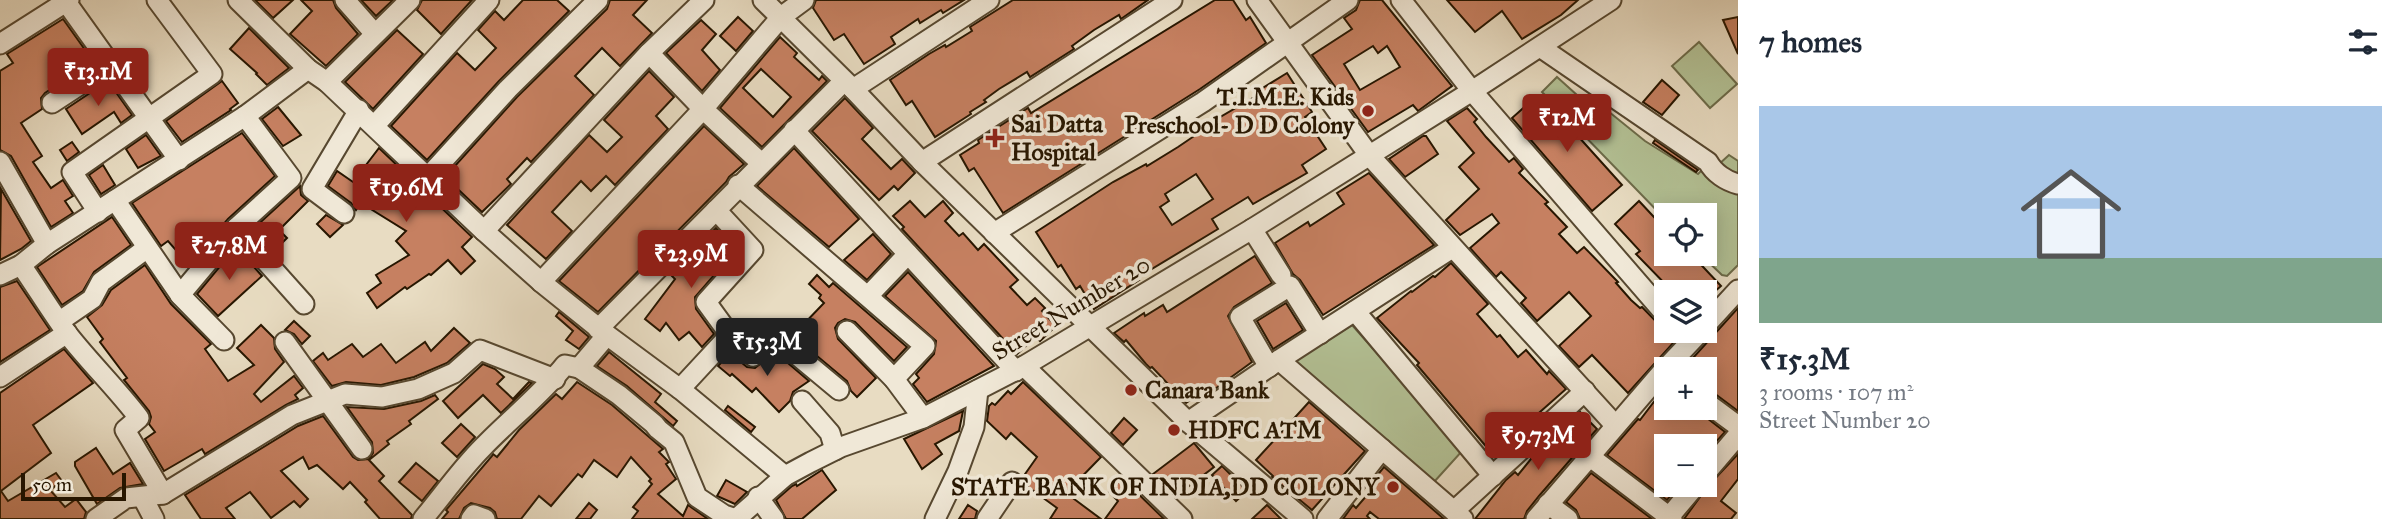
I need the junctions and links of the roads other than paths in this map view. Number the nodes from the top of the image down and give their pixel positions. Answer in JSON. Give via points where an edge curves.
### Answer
{"nodes":[{"id":1,"x":157,"y":0,"type":"edge"},
{"id":2,"x":239,"y":0,"type":"edge"},
{"id":3,"x":345,"y":0,"type":"edge"},
{"id":4,"x":410,"y":0,"type":"edge"},
{"id":5,"x":489,"y":0,"type":"edge"},
{"id":6,"x":598,"y":0,"type":"edge"},
{"id":7,"x":704,"y":0,"type":"edge"},
{"id":8,"x":763,"y":0,"type":"edge"},
{"id":9,"x":804,"y":0,"type":"edge"},
{"id":10,"x":989,"y":0,"type":"edge"},
{"id":11,"x":1172,"y":0,"type":"edge"},
{"id":12,"x":1257,"y":0,"type":"edge"},
{"id":13,"x":1348,"y":0,"type":"edge"},
{"id":14,"x":1401,"y":0,"type":"edge"},
{"id":15,"x":1611,"y":0,"type":"edge"},
{"id":16,"x":67,"y":1,"type":"edge"},
{"id":17,"x":781,"y":17,"type":"junction"},
{"id":18,"x":375,"y":34,"type":"junction"},
{"id":19,"x":1287,"y":43,"type":"junction"},
{"id":20,"x":0,"y":44,"type":"edge"},
{"id":21,"x":1540,"y":47,"type":"junction"},
{"id":22,"x":649,"y":53,"type":"junction"},
{"id":23,"x":110,"y":65,"type":"junction"},
{"id":24,"x":308,"y":69,"type":"junction"},
{"id":25,"x":327,"y":82,"type":"junction"},
{"id":26,"x":849,"y":85,"type":"junction"},
{"id":27,"x":1472,"y":91,"type":"junction"},
{"id":28,"x":52,"y":103,"type":"dead end"},
{"id":29,"x":703,"y":109,"type":"junction"},
{"id":30,"x":359,"y":110,"type":"junction"},
{"id":31,"x":245,"y":116,"type":"junction"},
{"id":32,"x":149,"y":118,"type":"junction"},
{"id":33,"x":374,"y":125,"type":"junction"},
{"id":34,"x":794,"y":130,"type":"junction"},
{"id":35,"x":1369,"y":155,"type":"junction"},
{"id":36,"x":179,"y":160,"type":"junction"},
{"id":37,"x":922,"y":162,"type":"junction"},
{"id":38,"x":761,"y":163,"type":"junction"},
{"id":39,"x":3,"y":173,"type":"edge"},
{"id":40,"x":429,"y":176,"type":"junction"},
{"id":41,"x":291,"y":178,"type":"junction"},
{"id":42,"x":1738,"y":184,"type":"edge"},
{"id":43,"x":738,"y":185,"type":"junction"},
{"id":44,"x":312,"y":189,"type":"junction"},
{"id":45,"x":107,"y":206,"type":"junction"},
{"id":46,"x":716,"y":210,"type":"junction"},
{"id":47,"x":344,"y":213,"type":"dead end"},
{"id":48,"x":236,"y":228,"type":"junction"},
{"id":49,"x":1252,"y":229,"type":"junction"},
{"id":50,"x":484,"y":231,"type":"junction"},
{"id":51,"x":995,"y":233,"type":"junction"},
{"id":52,"x":47,"y":244,"type":"junction"},
{"id":53,"x":147,"y":248,"type":"junction"},
{"id":54,"x":1452,"y":248,"type":"junction"},
{"id":55,"x":908,"y":254,"type":"junction"},
{"id":56,"x":21,"y":264,"type":"junction"},
{"id":57,"x":0,"y":275,"type":"edge"},
{"id":58,"x":1281,"y":275,"type":"dead end"},
{"id":59,"x":541,"y":282,"type":"junction"},
{"id":60,"x":1738,"y":290,"type":"edge"},
{"id":61,"x":180,"y":295,"type":"junction"},
{"id":62,"x":868,"y":296,"type":"junction"},
{"id":63,"x":1654,"y":301,"type":"edge"},
{"id":64,"x":304,"y":304,"type":"dead end"},
{"id":65,"x":1355,"y":311,"type":"junction"},
{"id":66,"x":1717,"y":313,"type":"edge"},
{"id":67,"x":1089,"y":326,"type":"junction"},
{"id":68,"x":63,"y":327,"type":"junction"},
{"id":69,"x":847,"y":331,"type":"dead end"},
{"id":70,"x":602,"y":332,"type":"junction"},
{"id":71,"x":1320,"y":334,"type":"junction"},
{"id":72,"x":730,"y":335,"type":"junction"},
{"id":73,"x":224,"y":340,"type":"dead end"},
{"id":74,"x":285,"y":342,"type":"dead end"},
{"id":75,"x":1274,"y":363,"type":"junction"},
{"id":76,"x":579,"y":368,"type":"junction"},
{"id":77,"x":1020,"y":368,"type":"junction"},
{"id":78,"x":0,"y":377,"type":"edge"},
{"id":79,"x":555,"y":379,"type":"junction"},
{"id":80,"x":894,"y":379,"type":"junction"},
{"id":81,"x":1654,"y":384,"type":"edge"},
{"id":82,"x":680,"y":389,"type":"junction"},
{"id":83,"x":839,"y":390,"type":"dead end"},
{"id":84,"x":978,"y":390,"type":"junction"},
{"id":85,"x":1585,"y":391,"type":"junction"},
{"id":86,"x":326,"y":401,"type":"junction"},
{"id":87,"x":802,"y":401,"type":"dead end"},
{"id":88,"x":1717,"y":411,"type":"edge"},
{"id":89,"x":923,"y":418,"type":"junction"},
{"id":90,"x":1188,"y":422,"type":"junction"},
{"id":91,"x":1615,"y":425,"type":"junction"},
{"id":92,"x":1738,"y":426,"type":"edge"},
{"id":93,"x":1738,"y":435,"type":"edge"},
{"id":94,"x":362,"y":449,"type":"dead end"},
{"id":95,"x":1382,"y":449,"type":"junction"},
{"id":96,"x":835,"y":450,"type":"junction"},
{"id":97,"x":1590,"y":456,"type":"junction"},
{"id":98,"x":1717,"y":460,"type":"edge"},
{"id":99,"x":785,"y":476,"type":"junction"},
{"id":100,"x":1493,"y":476,"type":"junction"},
{"id":101,"x":1012,"y":482,"type":"dead end"},
{"id":102,"x":163,"y":494,"type":"junction"},
{"id":103,"x":758,"y":497,"type":"junction"},
{"id":104,"x":1687,"y":497,"type":"edge"},
{"id":105,"x":143,"y":498,"type":"junction"},
{"id":106,"x":1542,"y":512,"type":"edge"},
{"id":107,"x":1459,"y":515,"type":"edge"},
{"id":108,"x":1670,"y":518,"type":"edge"},
{"id":109,"x":96,"y":519,"type":"edge"},
{"id":110,"x":153,"y":519,"type":"edge"},
{"id":111,"x":423,"y":519,"type":"edge"},
{"id":112,"x":471,"y":519,"type":"edge"},
{"id":113,"x":485,"y":519,"type":"edge"},
{"id":114,"x":736,"y":519,"type":"edge"},
{"id":115,"x":774,"y":519,"type":"edge"},
{"id":116,"x":935,"y":519,"type":"edge"},
{"id":117,"x":987,"y":519,"type":"edge"},
{"id":118,"x":1182,"y":519,"type":"edge"},
{"id":119,"x":1303,"y":519,"type":"edge"},
{"id":120,"x":1328,"y":519,"type":"edge"},
{"id":121,"x":1568,"y":519,"type":"edge"}],
"edges":[{"from":1,"to":32,"type":"street","via":[[212,74]]},
{"from":2,"to":24,"type":"street"},
{"from":3,"to":18,"type":"street"},
{"from":4,"to":18,"type":"street"},
{"from":5,"to":33,"type":"street"},
{"from":6,"to":40,"type":"street"},
{"from":7,"to":22,"type":"street"},
{"from":8,"to":17,"type":"street"},
{"from":9,"to":17,"type":"street"},
{"from":10,"to":26,"type":"street"},
{"from":11,"to":37,"type":"street"},
{"from":12,"to":19,"type":"street"},
{"from":13,"to":19,"type":"street"},
{"from":14,"to":27,"type":"street"},
{"from":15,"to":21,"type":"street","name":"Street Number 20"},
{"from":16,"to":20,"type":"street"},
{"from":16,"to":23,"type":"street"},
{"from":17,"to":26,"type":"street"},
{"from":17,"to":29,"type":"street"},
{"from":18,"to":25,"type":"street"},
{"from":19,"to":35,"type":"street"},
{"from":19,"to":51,"type":"street","via":[[1203,102]]},
{"from":21,"to":27,"type":"street","name":"Street Number 20"},
{"from":21,"to":42,"type":"street"},
{"from":22,"to":29,"type":"street"},
{"from":22,"to":50,"type":"street"},
{"from":23,"to":28,"type":"street"},
{"from":23,"to":32,"type":"street"},
{"from":24,"to":25,"type":"street"},
{"from":24,"to":31,"type":"street"},
{"from":25,"to":30,"type":"street"},
{"from":26,"to":34,"type":"street"},
{"from":26,"to":37,"type":"street"},
{"from":27,"to":35,"type":"street","name":"Street Number 20"},
{"from":27,"to":63,"type":"street"},
{"from":29,"to":38,"type":"street"},
{"from":29,"to":59,"type":"street"},
{"from":30,"to":33,"type":"street"},
{"from":30,"to":44,"type":"street"},
{"from":31,"to":36,"type":"street"},
{"from":31,"to":41,"type":"street"},
{"from":32,"to":36,"type":"street"},
{"from":32,"to":45,"type":"street","via":[[72,172]]},
{"from":33,"to":40,"type":"street"},
{"from":34,"to":38,"type":"street"},
{"from":34,"to":55,"type":"street"},
{"from":35,"to":49,"type":"street","name":"Street Number 20"},
{"from":35,"to":54,"type":"street"},
{"from":36,"to":45,"type":"street"},
{"from":37,"to":51,"type":"street"},
{"from":38,"to":43,"type":"street"},
{"from":39,"to":52,"type":"street"},
{"from":40,"to":50,"type":"street"},
{"from":41,"to":44,"type":"street"},
{"from":41,"to":48,"type":"street"},
{"from":43,"to":46,"type":"street"},
{"from":43,"to":62,"type":"street"},
{"from":44,"to":47,"type":"street"},
{"from":45,"to":52,"type":"street"},
{"from":45,"to":53,"type":"street"},
{"from":46,"to":70,"type":"street"},
{"from":46,"to":72,"type":"street","via":[[753,250],[706,302]]},
{"from":48,"to":61,"type":"street"},
{"from":48,"to":64,"type":"street"},
{"from":49,"to":58,"type":"street"},
{"from":49,"to":67,"type":"street","name":"Street Number 20"},
{"from":50,"to":59,"type":"street"},
{"from":51,"to":67,"type":"street"},
{"from":52,"to":56,"type":"street"},
{"from":53,"to":61,"type":"street"},
{"from":53,"to":68,"type":"street","via":[[101,282],[92,299]]},
{"from":54,"to":65,"type":"street"},
{"from":54,"to":85,"type":"street"},
{"from":55,"to":62,"type":"street"},
{"from":55,"to":77,"type":"street"},
{"from":56,"to":57,"type":"street"},
{"from":56,"to":68,"type":"street"},
{"from":59,"to":70,"type":"street"},
{"from":60,"to":66,"type":"street"},
{"from":61,"to":73,"type":"street"},
{"from":62,"to":80,"type":"street","via":[[925,346]]},
{"from":65,"to":71,"type":"street"},
{"from":65,"to":100,"type":"street"},
{"from":67,"to":77,"type":"street","name":"Street Number 20"},
{"from":67,"to":90,"type":"street"},
{"from":68,"to":78,"type":"street"},
{"from":68,"to":102,"type":"street","via":[[139,418],[125,430]]},
{"from":69,"to":80,"type":"street"},
{"from":70,"to":76,"type":"street"},
{"from":70,"to":82,"type":"street"},
{"from":71,"to":75,"type":"street"},
{"from":71,"to":75,"type":"street","via":[[1290,286],[1240,317]]},
{"from":72,"to":82,"type":"street"},
{"from":72,"to":83,"type":"street","via":[[753,356],[774,336]]},
{"from":74,"to":86,"type":"street"},
{"from":75,"to":90,"type":"street"},
{"from":75,"to":95,"type":"street"},
{"from":76,"to":79,"type":"street","via":[[565,365]]},
{"from":76,"to":114,"type":"street","via":[[674,442],[697,497]]},
{"from":77,"to":84,"type":"street","name":"Street Number 20"},
{"from":77,"to":118,"type":"street"},
{"from":79,"to":86,"type":"street","via":[[480,349],[454,373],[418,389],[382,397],[345,394]]},
{"from":79,"to":111,"type":"street","via":[[480,449]]},
{"from":80,"to":89,"type":"street"},
{"from":81,"to":91,"type":"street"},
{"from":82,"to":99,"type":"street"},
{"from":84,"to":89,"type":"street","name":"Street Number 20"},
{"from":84,"to":116,"type":"street","via":[[974,427]]},
{"from":85,"to":91,"type":"street"},
{"from":85,"to":100,"type":"street"},
{"from":86,"to":94,"type":"street"},
{"from":86,"to":102,"type":"street","via":[[292,415]]},
{"from":87,"to":96,"type":"street","via":[[830,433]]},
{"from":88,"to":92,"type":"street"},
{"from":89,"to":96,"type":"street","name":"Street Number 20"},
{"from":90,"to":119,"type":"street"},
{"from":91,"to":97,"type":"street"},
{"from":93,"to":98,"type":"street"},
{"from":95,"to":107,"type":"street"},
{"from":95,"to":120,"type":"street"},
{"from":96,"to":99,"type":"street","name":"Street Number 20"},
{"from":97,"to":106,"type":"street"},
{"from":97,"to":108,"type":"street"},
{"from":99,"to":103,"type":"street","name":"Street Number 20"},
{"from":100,"to":107,"type":"street"},
{"from":101,"to":117,"type":"street"},
{"from":102,"to":105,"type":"street"},
{"from":103,"to":114,"type":"street","name":"Street Number 20"},
{"from":103,"to":115,"type":"street"},
{"from":104,"to":108,"type":"street"},
{"from":105,"to":109,"type":"street","via":[[126,498]]},
{"from":105,"to":110,"type":"street"},
{"from":106,"to":121,"type":"street"},
{"from":112,"to":113,"type":"street","via":[[474,515]]}]}
